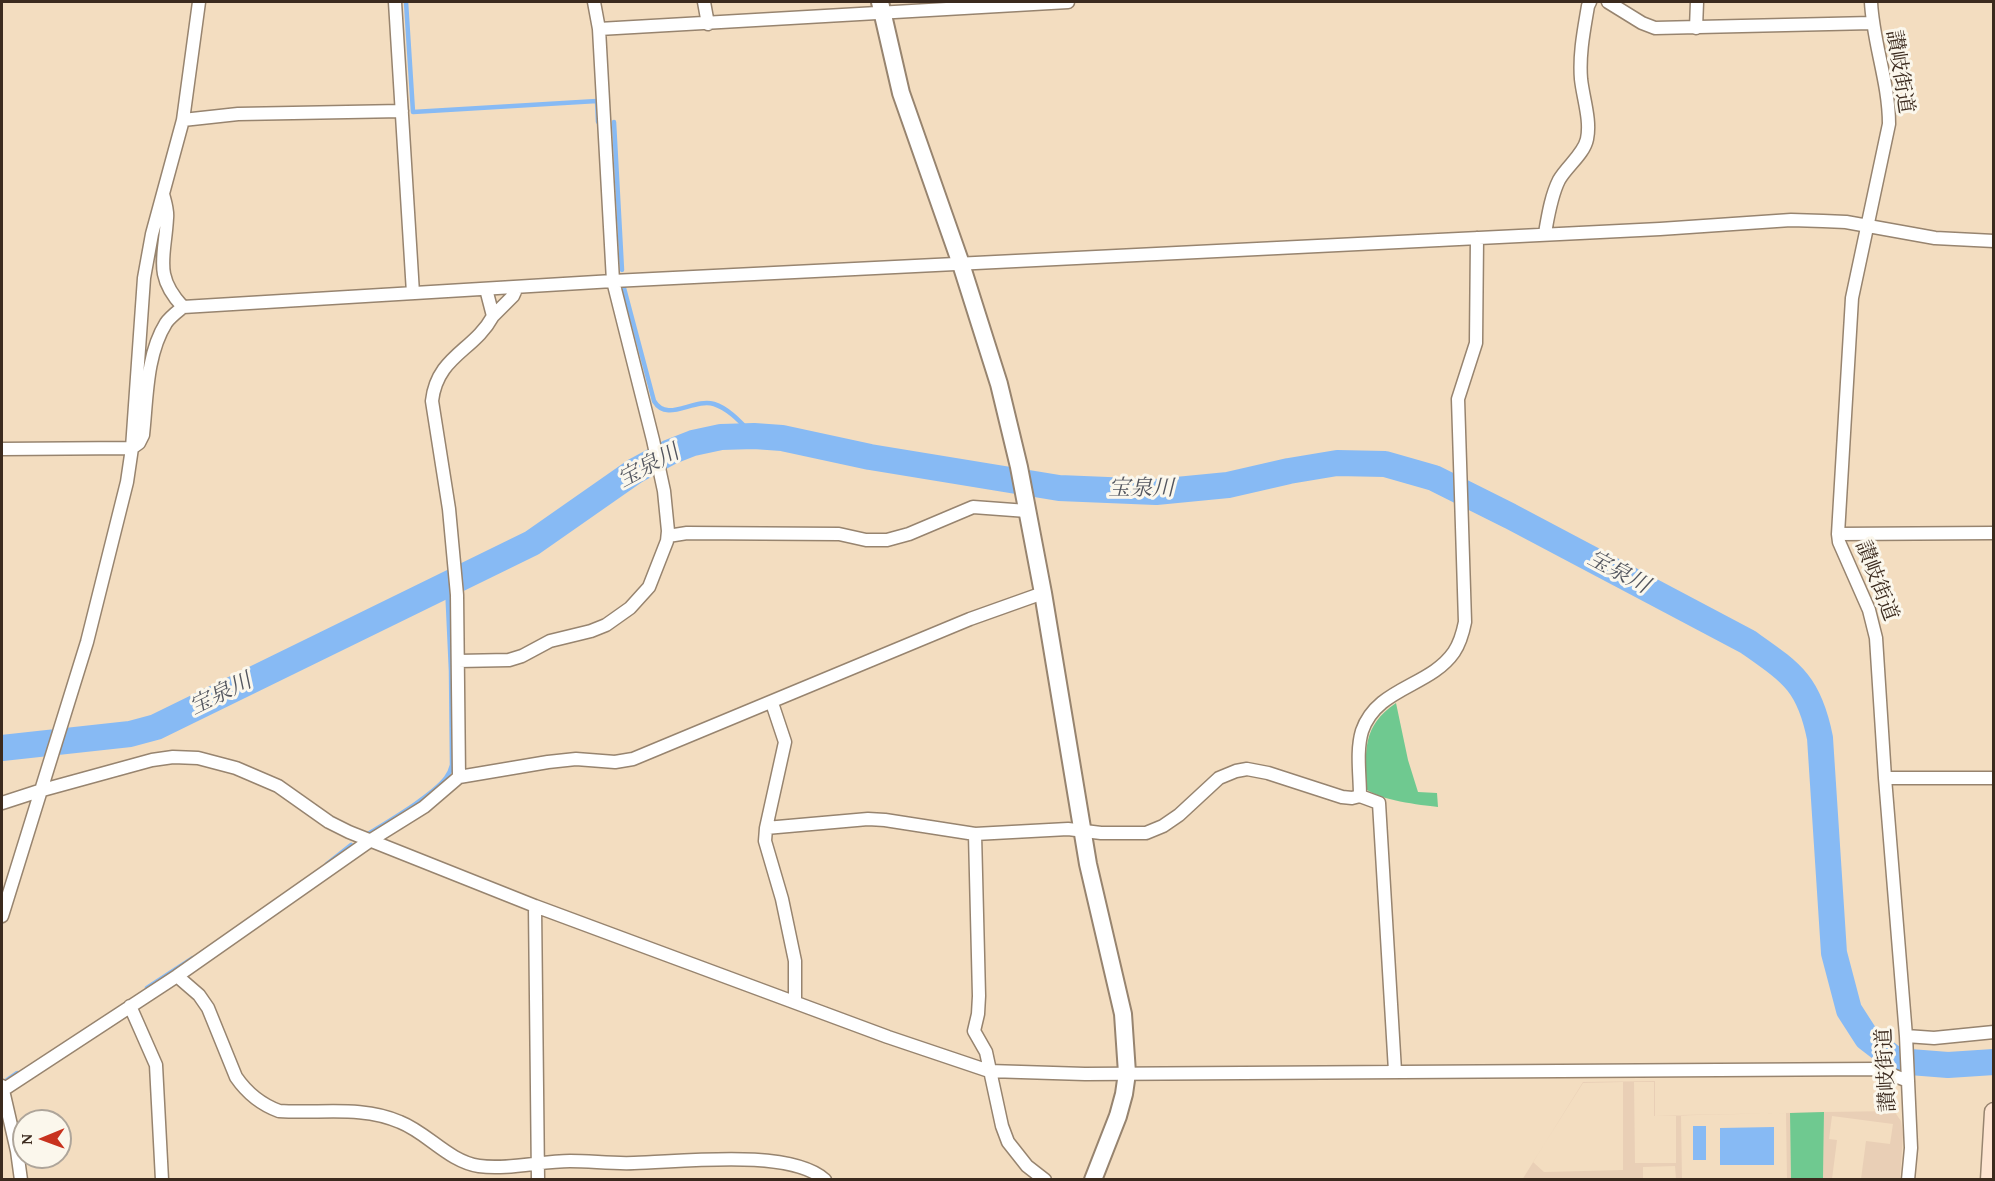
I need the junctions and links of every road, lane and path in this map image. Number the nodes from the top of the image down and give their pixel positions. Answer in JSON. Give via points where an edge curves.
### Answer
{"nodes":[{"id":1,"x":199,"y":2,"type":"edge"},
{"id":2,"x":395,"y":2,"type":"edge"},
{"id":3,"x":594,"y":2,"type":"edge"},
{"id":4,"x":704,"y":2,"type":"edge"},
{"id":5,"x":1068,"y":2,"type":"edge"},
{"id":6,"x":1590,"y":2,"type":"edge"},
{"id":7,"x":1608,"y":2,"type":"edge"},
{"id":8,"x":1697,"y":2,"type":"edge"},
{"id":9,"x":1871,"y":2,"type":"edge"},
{"id":10,"x":880,"y":6,"type":"edge"},
{"id":11,"x":1872,"y":23,"type":"junction"},
{"id":12,"x":708,"y":24,"type":"junction"},
{"id":13,"x":1696,"y":28,"type":"junction"},
{"id":14,"x":599,"y":29,"type":"junction"},
{"id":15,"x":402,"y":111,"type":"junction"},
{"id":16,"x":183,"y":120,"type":"junction"},
{"id":17,"x":163,"y":192,"type":"junction"},
{"id":18,"x":1867,"y":226,"type":"junction"},
{"id":19,"x":1545,"y":233,"type":"junction"},
{"id":20,"x":1477,"y":238,"type":"junction"},
{"id":21,"x":1994,"y":241,"type":"edge"},
{"id":22,"x":961,"y":264,"type":"junction"},
{"id":23,"x":613,"y":281,"type":"junction"},
{"id":24,"x":517,"y":287,"type":"junction"},
{"id":25,"x":486,"y":289,"type":"junction"},
{"id":26,"x":413,"y":293,"type":"junction"},
{"id":27,"x":183,"y":307,"type":"junction"},
{"id":28,"x":493,"y":316,"type":"junction"},
{"id":29,"x":132,"y":448,"type":"junction"},
{"id":30,"x":2,"y":449,"type":"edge"},
{"id":31,"x":1026,"y":505,"type":"junction"},
{"id":32,"x":1994,"y":533,"type":"edge"},
{"id":33,"x":1838,"y":534,"type":"junction"},
{"id":34,"x":668,"y":536,"type":"junction"},
{"id":35,"x":1044,"y":592,"type":"junction"},
{"id":36,"x":458,"y":661,"type":"junction"},
{"id":37,"x":772,"y":703,"type":"junction"},
{"id":38,"x":459,"y":777,"type":"junction"},
{"id":39,"x":1885,"y":778,"type":"junction"},
{"id":40,"x":1994,"y":778,"type":"edge"},
{"id":41,"x":39,"y":790,"type":"junction"},
{"id":42,"x":1360,"y":796,"type":"junction"},
{"id":43,"x":2,"y":803,"type":"edge"},
{"id":44,"x":766,"y":828,"type":"junction"},
{"id":45,"x":1082,"y":831,"type":"junction"},
{"id":46,"x":975,"y":834,"type":"junction"},
{"id":47,"x":371,"y":840,"type":"junction"},
{"id":48,"x":535,"y":906,"type":"junction"},
{"id":49,"x":2,"y":916,"type":"edge"},
{"id":50,"x":177,"y":976,"type":"junction"},
{"id":51,"x":795,"y":1001,"type":"junction"},
{"id":52,"x":130,"y":1006,"type":"junction"},
{"id":53,"x":1994,"y":1032,"type":"edge"},
{"id":54,"x":1906,"y":1038,"type":"junction"},
{"id":55,"x":989,"y":1071,"type":"junction"},
{"id":56,"x":1395,"y":1071,"type":"junction"},
{"id":57,"x":1127,"y":1073,"type":"junction"},
{"id":58,"x":1908,"y":1078,"type":"junction"},
{"id":59,"x":2,"y":1088,"type":"edge"},
{"id":60,"x":3,"y":1105,"type":"edge"},
{"id":61,"x":1994,"y":1112,"type":"edge"},
{"id":62,"x":538,"y":1163,"type":"junction"},
{"id":63,"x":21,"y":1179,"type":"edge"},
{"id":64,"x":162,"y":1179,"type":"edge"},
{"id":65,"x":538,"y":1179,"type":"edge"},
{"id":66,"x":825,"y":1179,"type":"edge"},
{"id":67,"x":1045,"y":1179,"type":"edge"},
{"id":68,"x":1093,"y":1179,"type":"edge"},
{"id":69,"x":1908,"y":1179,"type":"edge"},
{"id":70,"x":1990,"y":1179,"type":"edge"}],
"edges":[{"from":1,"to":16,"type":"street"},
{"from":2,"to":15,"type":"street"},
{"from":3,"to":14,"type":"street"},
{"from":4,"to":12,"type":"street"},
{"from":5,"to":10,"type":"street"},
{"from":6,"to":19,"type":"street","via":[[1581,62],[1588,138],[1554,192]]},
{"from":7,"to":13,"type":"street","via":[[1655,28]]},
{"from":8,"to":13,"type":"street"},
{"from":9,"to":11,"type":"street","name":"讃岐街道"},
{"from":10,"to":12,"type":"street"},
{"from":10,"to":22,"type":"street","via":[[901,93]]},
{"from":11,"to":13,"type":"street"},
{"from":11,"to":18,"type":"street","name":"讃岐街道","via":[[1888,99],[1888,124]]},
{"from":12,"to":14,"type":"street"},
{"from":14,"to":23,"type":"street"},
{"from":15,"to":16,"type":"street","via":[[238,114]]},
{"from":15,"to":26,"type":"street"},
{"from":16,"to":17,"type":"street"},
{"from":17,"to":27,"type":"street","via":[[168,215],[164,276],[171,294]]},
{"from":17,"to":29,"type":"street","via":[[144,278]]},
{"from":18,"to":19,"type":"street","via":[[1791,220]]},
{"from":18,"to":21,"type":"street","via":[[1935,238]]},
{"from":18,"to":33,"type":"street","name":"讃岐街道","via":[[1852,298]]},
{"from":19,"to":20,"type":"street"},
{"from":20,"to":22,"type":"street"},
{"from":20,"to":42,"type":"street","via":[[1476,343],[1458,399],[1465,622],[1458,644],[1445,662],[1389,696],[1368,719],[1359,744]]},
{"from":22,"to":23,"type":"street"},
{"from":22,"to":31,"type":"street","via":[[999,384]]},
{"from":23,"to":24,"type":"street"},
{"from":23,"to":34,"type":"street","via":[[660,471]]},
{"from":24,"to":25,"type":"street"},
{"from":24,"to":28,"type":"street"},
{"from":25,"to":26,"type":"street"},
{"from":25,"to":28,"type":"street"},
{"from":26,"to":27,"type":"street"},
{"from":27,"to":29,"type":"street","via":[[167,321],[157,340],[143,435]]},
{"from":28,"to":36,"type":"street","via":[[488,327],[440,373],[432,401],[449,509]]},
{"from":29,"to":30,"type":"street"},
{"from":29,"to":41,"type":"street","via":[[90,630]]},
{"from":31,"to":34,"type":"street","via":[[973,507],[887,540],[839,534]]},
{"from":31,"to":35,"type":"street"},
{"from":32,"to":33,"type":"street"},
{"from":33,"to":39,"type":"street","name":"讃岐街道","via":[[1869,610],[1876,638]]},
{"from":34,"to":36,"type":"street","via":[[649,587],[618,618],[509,660]]},
{"from":35,"to":37,"type":"street"},
{"from":35,"to":45,"type":"street"},
{"from":36,"to":38,"type":"street"},
{"from":37,"to":38,"type":"street","via":[[633,759],[576,759]]},
{"from":37,"to":44,"type":"street","via":[[785,742]]},
{"from":38,"to":47,"type":"street","via":[[424,807]]},
{"from":39,"to":40,"type":"street"},
{"from":39,"to":54,"type":"street","name":"讃岐街道"},
{"from":41,"to":43,"type":"street"},
{"from":41,"to":47,"type":"street","via":[[152,760],[198,758],[236,768],[278,786],[329,822]]},
{"from":41,"to":49,"type":"street"},
{"from":42,"to":45,"type":"street","via":[[1341,797],[1268,772],[1247,769],[1219,778],[1179,815],[1146,833]]},
{"from":42,"to":56,"type":"street","via":[[1379,803]]},
{"from":44,"to":46,"type":"street","via":[[868,819]]},
{"from":44,"to":51,"type":"street","via":[[765,841],[795,961]]},
{"from":45,"to":46,"type":"street"},
{"from":45,"to":57,"type":"street","via":[[1123,1014]]},
{"from":46,"to":55,"type":"street","via":[[979,996],[974,1031],[986,1052]]},
{"from":47,"to":48,"type":"street"},
{"from":47,"to":50,"type":"street"},
{"from":48,"to":51,"type":"street"},
{"from":48,"to":62,"type":"street"},
{"from":50,"to":52,"type":"street"},
{"from":50,"to":62,"type":"street","via":[[208,1008],[236,1077],[266,1107],[296,1112],[373,1113],[402,1122],[450,1154],[479,1166]]},
{"from":51,"to":55,"type":"street"},
{"from":52,"to":59,"type":"street"},
{"from":52,"to":64,"type":"street","via":[[156,1065]]},
{"from":53,"to":54,"type":"street"},
{"from":54,"to":58,"type":"street","name":"讃岐街道"},
{"from":55,"to":57,"type":"street"},
{"from":55,"to":67,"type":"street","via":[[1008,1142],[1027,1166]]},
{"from":56,"to":57,"type":"street"},
{"from":56,"to":58,"type":"street","via":[[1870,1069]]},
{"from":57,"to":68,"type":"street","via":[[1118,1116]]},
{"from":58,"to":69,"type":"street","name":"讃岐街道"},
{"from":59,"to":60,"type":"street"},
{"from":60,"to":63,"type":"street"},
{"from":61,"to":70,"type":"main road"},
{"from":62,"to":65,"type":"street"},
{"from":62,"to":66,"type":"street","via":[[634,1164],[725,1159],[791,1164],[806,1167]]}]}
